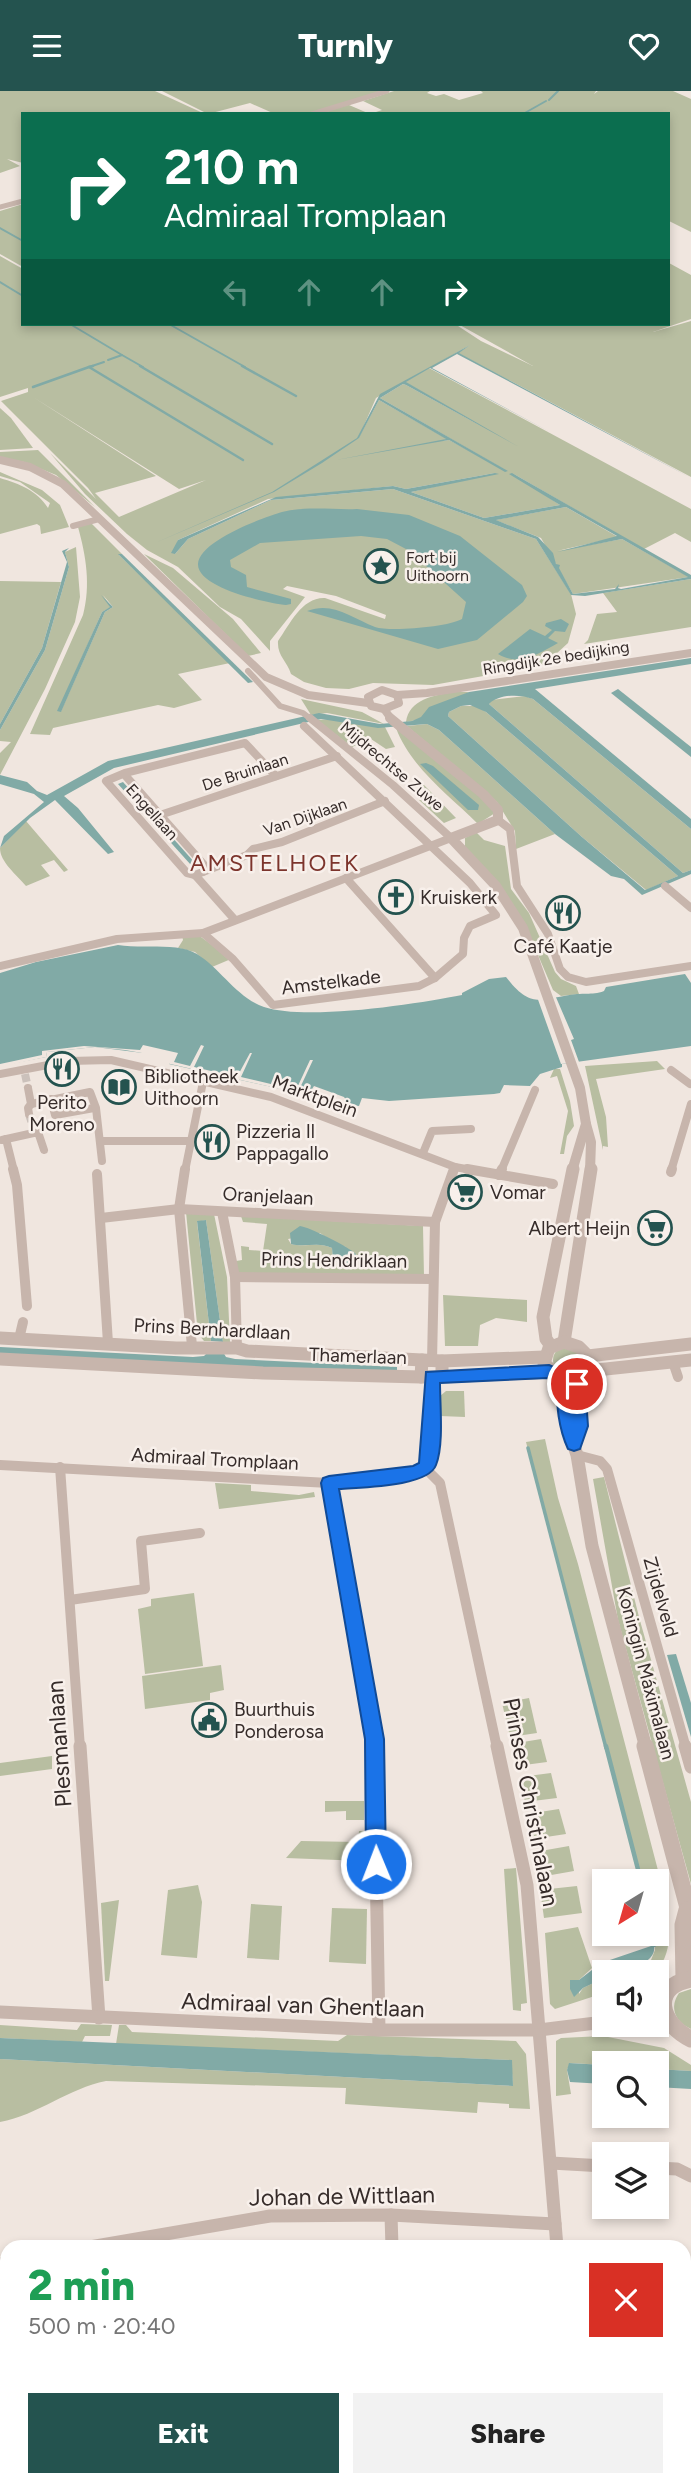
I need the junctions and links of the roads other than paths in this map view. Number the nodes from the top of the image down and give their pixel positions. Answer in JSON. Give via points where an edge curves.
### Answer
{"nodes":[{"id":1,"x":387,"y":91,"type":"edge"},
{"id":2,"x":319,"y":112,"type":"edge"},
{"id":3,"x":21,"y":202,"type":"edge"},
{"id":4,"x":0,"y":207,"type":"edge"},
{"id":5,"x":0,"y":462,"type":"edge"},
{"id":6,"x":76,"y":496,"type":"joint"},
{"id":7,"x":99,"y":519,"type":"junction"},
{"id":8,"x":74,"y":526,"type":"dead end"},
{"id":9,"x":691,"y":653,"type":"edge"},
{"id":10,"x":248,"y":671,"type":"dead end"},
{"id":11,"x":368,"y":700,"type":"junction"},
{"id":12,"x":394,"y":703,"type":"junction"},
{"id":13,"x":401,"y":725,"type":"joint"},
{"id":14,"x":304,"y":726,"type":"dead end"},
{"id":15,"x":337,"y":756,"type":"junction"},
{"id":16,"x":124,"y":774,"type":"junction"},
{"id":17,"x":276,"y":776,"type":"junction"},
{"id":18,"x":385,"y":801,"type":"junction"},
{"id":19,"x":160,"y":815,"type":"junction"},
{"id":20,"x":498,"y":820,"type":"junction"},
{"id":21,"x":451,"y":838,"type":"junction"},
{"id":22,"x":431,"y":845,"type":"junction"},
{"id":23,"x":199,"y":873,"type":"junction"},
{"id":24,"x":346,"y":879,"type":"junction"},
{"id":25,"x":665,"y":886,"type":"dead end"},
{"id":26,"x":505,"y":899,"type":"joint"},
{"id":27,"x":691,"y":908,"type":"edge"},
{"id":28,"x":496,"y":915,"type":"joint"},
{"id":29,"x":236,"y":920,"type":"junction"},
{"id":30,"x":203,"y":933,"type":"junction"},
{"id":31,"x":527,"y":945,"type":"joint"},
{"id":32,"x":0,"y":966,"type":"edge"},
{"id":33,"x":691,"y":966,"type":"edge"},
{"id":34,"x":435,"y":978,"type":"junction"},
{"id":35,"x":671,"y":1070,"type":"dead end"},
{"id":36,"x":0,"y":1074,"type":"edge"},
{"id":37,"x":203,"y":1082,"type":"junction"},
{"id":38,"x":691,"y":1087,"type":"edge"},
{"id":39,"x":28,"y":1088,"type":"tunnel mouth"},
{"id":40,"x":536,"y":1090,"type":"dead end"},
{"id":41,"x":51,"y":1099,"type":"junction"},
{"id":42,"x":691,"y":1104,"type":"edge"},
{"id":43,"x":94,"y":1108,"type":"junction"},
{"id":44,"x":586,"y":1124,"type":"junction"},
{"id":45,"x":471,"y":1129,"type":"dead end"},
{"id":46,"x":3,"y":1140,"type":"edge"},
{"id":47,"x":100,"y":1141,"type":"junction"},
{"id":48,"x":190,"y":1141,"type":"junction"},
{"id":49,"x":44,"y":1150,"type":"dead end"},
{"id":50,"x":423,"y":1153,"type":"junction"},
{"id":51,"x":102,"y":1161,"type":"dead end"},
{"id":52,"x":455,"y":1167,"type":"junction"},
{"id":53,"x":671,"y":1172,"type":"dead end"},
{"id":54,"x":97,"y":1174,"type":"dead end"},
{"id":55,"x":499,"y":1175,"type":"junction"},
{"id":56,"x":553,"y":1184,"type":"dead end"},
{"id":57,"x":179,"y":1209,"type":"junction"},
{"id":58,"x":222,"y":1212,"type":"junction"},
{"id":59,"x":101,"y":1218,"type":"junction"},
{"id":60,"x":435,"y":1222,"type":"junction"},
{"id":61,"x":235,"y":1277,"type":"junction"},
{"id":62,"x":433,"y":1279,"type":"junction"},
{"id":63,"x":27,"y":1306,"type":"dead end"},
{"id":64,"x":23,"y":1322,"type":"dead end"},
{"id":65,"x":0,"y":1338,"type":"edge"},
{"id":66,"x":19,"y":1339,"type":"junction"},
{"id":67,"x":108,"y":1343,"type":"junction"},
{"id":68,"x":691,"y":1344,"type":"edge"},
{"id":69,"x":192,"y":1346,"type":"junction"},
{"id":70,"x":237,"y":1348,"type":"junction"},
{"id":71,"x":553,"y":1349,"type":"junction"},
{"id":72,"x":587,"y":1356,"type":"junction"},
{"id":73,"x":0,"y":1359,"type":"edge"},
{"id":74,"x":691,"y":1360,"type":"edge"},
{"id":75,"x":432,"y":1361,"type":"junction"},
{"id":76,"x":673,"y":1362,"type":"junction"},
{"id":77,"x":549,"y":1372,"type":"junction"},
{"id":78,"x":575,"y":1376,"type":"junction"},
{"id":79,"x":432,"y":1377,"type":"junction"},
{"id":80,"x":678,"y":1377,"type":"dead end"},
{"id":81,"x":575,"y":1449,"type":"junction"},
{"id":82,"x":0,"y":1465,"type":"edge"},
{"id":83,"x":60,"y":1467,"type":"junction"},
{"id":84,"x":425,"y":1468,"type":"junction"},
{"id":85,"x":329,"y":1483,"type":"junction"},
{"id":86,"x":200,"y":1533,"type":"dead end"},
{"id":87,"x":70,"y":1600,"type":"junction"},
{"id":88,"x":691,"y":1767,"type":"edge"},
{"id":89,"x":689,"y":1914,"type":"edge"},
{"id":90,"x":687,"y":1979,"type":"edge"},
{"id":91,"x":669,"y":1988,"type":"edge"},
{"id":92,"x":0,"y":2012,"type":"edge"},
{"id":93,"x":99,"y":2018,"type":"junction"},
{"id":94,"x":592,"y":2023,"type":"edge"},
{"id":95,"x":669,"y":2028,"type":"edge"},
{"id":96,"x":379,"y":2030,"type":"junction"},
{"id":97,"x":539,"y":2030,"type":"junction"},
{"id":98,"x":691,"y":2039,"type":"edge"},
{"id":99,"x":551,"y":2164,"type":"junction"},
{"id":100,"x":592,"y":2166,"type":"edge"},
{"id":101,"x":669,"y":2169,"type":"edge"},
{"id":102,"x":691,"y":2176,"type":"edge"},
{"id":103,"x":391,"y":2215,"type":"junction"},
{"id":104,"x":555,"y":2224,"type":"junction"},
{"id":105,"x":129,"y":2240,"type":"edge"},
{"id":106,"x":392,"y":2240,"type":"edge"},
{"id":107,"x":556,"y":2240,"type":"edge"}],
"edges":[{"from":1,"to":2,"type":"street"},
{"from":3,"to":4,"type":"street"},
{"from":5,"to":6,"type":"street","name":"Mijdrechtse Zuwe"},
{"from":6,"to":7,"type":"street","name":"Mijdrechtse Zuwe"},
{"from":7,"to":8,"type":"street"},
{"from":7,"to":11,"type":"street","name":"Mijdrechtse Zuwe","via":[[266,677],[298,692]]},
{"from":9,"to":12,"type":"street","name":"Ringdijk 2e bedijking"},
{"from":10,"to":21,"type":"street","name":"Mijdrechtse Zuwe","via":[[287,711],[306,715]]},
{"from":11,"to":12,"type":"street"},
{"from":11,"to":12,"type":"street","name":"Ringdijk 2e bedijking","via":[[382,691]]},
{"from":12,"to":13,"type":"street"},
{"from":13,"to":20,"type":"street","via":[[483,793],[498,810]]},
{"from":14,"to":15,"type":"street","name":"Mijdrechtse Zuwe"},
{"from":15,"to":17,"type":"street","name":"De Bruinlaan"},
{"from":15,"to":18,"type":"street","name":"Mijdrechtse Zuwe"},
{"from":16,"to":17,"type":"street","via":[[245,743]]},
{"from":16,"to":19,"type":"street","name":"Engellaan"},
{"from":16,"to":23,"type":"street","name":"Engellaan","via":[[106,781],[187,873]]},
{"from":17,"to":19,"type":"street","name":"De Bruinlaan"},
{"from":18,"to":22,"type":"street","name":"Mijdrechtse Zuwe"},
{"from":18,"to":23,"type":"street","name":"Van Dijklaan"},
{"from":19,"to":23,"type":"street","name":"Engellaan","via":[[205,866]]},
{"from":20,"to":21,"type":"street"},
{"from":20,"to":33,"type":"street","via":[[509,829],[517,886],[548,934],[560,969],[570,979],[586,982]]},
{"from":21,"to":22,"type":"street"},
{"from":21,"to":26,"type":"street","name":"Mijdrechtse Zuwe"},
{"from":22,"to":24,"type":"street"},
{"from":22,"to":28,"type":"street","name":"Mijdrechtse Zuwe"},
{"from":23,"to":29,"type":"street","name":"Engellaan"},
{"from":24,"to":29,"type":"street"},
{"from":24,"to":34,"type":"street"},
{"from":25,"to":27,"type":"street"},
{"from":26,"to":31,"type":"street","name":"Mijdrechtse Zuwe","via":[[510,919]]},
{"from":28,"to":34,"type":"street","name":"Amstelkade","via":[[470,926],[463,954]]},
{"from":29,"to":30,"type":"street"},
{"from":30,"to":32,"type":"street","via":[[117,939]]},
{"from":30,"to":34,"type":"street","name":"Amstelkade","via":[[273,1005],[419,986]]},
{"from":31,"to":44,"type":"street","name":"Mijdrechtse Zuwe","via":[[572,1063]]},
{"from":35,"to":38,"type":"street"},
{"from":36,"to":37,"type":"street","name":"Marktplein","via":[[88,1059],[111,1060]]},
{"from":37,"to":48,"type":"street"},
{"from":37,"to":50,"type":"street","name":"Marktplein","via":[[280,1100]]},
{"from":39,"to":41,"type":"street","via":[[30,1109]]},
{"from":40,"to":55,"type":"street"},
{"from":41,"to":43,"type":"street","via":[[90,1092]]},
{"from":41,"to":43,"type":"street","via":[[55,1115]]},
{"from":42,"to":53,"type":"street"},
{"from":43,"to":47,"type":"street"},
{"from":44,"to":71,"type":"street","via":[[591,1133],[588,1193],[565,1319]]},
{"from":44,"to":71,"type":"street","via":[[577,1148],[543,1317],[546,1339]]},
{"from":45,"to":50,"type":"street","via":[[432,1131]]},
{"from":46,"to":49,"type":"street","via":[[33,1130]]},
{"from":46,"to":63,"type":"street","via":[[17,1185]]},
{"from":47,"to":48,"type":"street"},
{"from":47,"to":51,"type":"street"},
{"from":48,"to":57,"type":"street"},
{"from":50,"to":52,"type":"street","name":"Marktplein"},
{"from":52,"to":55,"type":"street","name":"Marktplein"},
{"from":52,"to":60,"type":"street"},
{"from":54,"to":59,"type":"street"},
{"from":55,"to":56,"type":"street","name":"Marktplein"},
{"from":57,"to":58,"type":"street","name":"Oranjelaan"},
{"from":57,"to":59,"type":"street","name":"Oranjelaan"},
{"from":57,"to":69,"type":"street"},
{"from":58,"to":60,"type":"street","name":"Oranjelaan"},
{"from":58,"to":61,"type":"street"},
{"from":59,"to":67,"type":"street"},
{"from":60,"to":62,"type":"street"},
{"from":61,"to":62,"type":"street","name":"Prins Hendriklaan"},
{"from":61,"to":70,"type":"street"},
{"from":62,"to":75,"type":"street"},
{"from":64,"to":66,"type":"street"},
{"from":65,"to":66,"type":"street","name":"Prins Bernhardlaan"},
{"from":66,"to":67,"type":"street","name":"Prins Bernhardlaan"},
{"from":67,"to":69,"type":"street","name":"Prins Bernhardlaan"},
{"from":68,"to":72,"type":"street"},
{"from":69,"to":70,"type":"street","name":"Prins Bernhardlaan"},
{"from":70,"to":75,"type":"street","name":"Prins Bernhardlaan"},
{"from":71,"to":72,"type":"street","via":[[579,1347]]},
{"from":71,"to":75,"type":"street"},
{"from":71,"to":77,"type":"street"},
{"from":72,"to":78,"type":"street","name":"Koningin Máximalaan"},
{"from":73,"to":79,"type":"street","name":"Thamerlaan","via":[[234,1373]]},
{"from":74,"to":76,"type":"street"},
{"from":75,"to":79,"type":"street"},
{"from":75,"to":79,"type":"street"},
{"from":76,"to":78,"type":"street"},
{"from":76,"to":80,"type":"street"},
{"from":77,"to":78,"type":"street"},
{"from":77,"to":79,"type":"street","name":"Thamerlaan"},
{"from":78,"to":81,"type":"street","name":"Koningin Máximalaan","via":[[579,1426]]},
{"from":79,"to":84,"type":"street","via":[[430,1450]]},
{"from":81,"to":88,"type":"street","name":"Zijdelveld","via":[[607,1469]]},
{"from":81,"to":89,"type":"street","name":"Koningin Máximalaan","via":[[605,1603]]},
{"from":82,"to":83,"type":"street","name":"Admiraal Tromplaan"},
{"from":83,"to":85,"type":"street","name":"Admiraal Tromplaan"},
{"from":83,"to":87,"type":"street","name":"Plesmanlaan"},
{"from":84,"to":85,"type":"street","name":"Admiraal Tromplaan","via":[[417,1473]]},
{"from":84,"to":97,"type":"street","name":"Prinses Christinalaan","via":[[440,1483],[523,1861]]},
{"from":85,"to":96,"type":"street","via":[[374,1739]]},
{"from":86,"to":87,"type":"street","via":[[141,1541],[145,1589]]},
{"from":87,"to":93,"type":"street","name":"Plesmanlaan"},
{"from":89,"to":90,"type":"street","name":"Koningin Máximalaan","via":[[683,1925]]},
{"from":90,"to":91,"type":"street"},
{"from":92,"to":93,"type":"street","name":"Admiraal van Ghentlaan"},
{"from":93,"to":96,"type":"street","name":"Admiraal van Ghentlaan"},
{"from":94,"to":97,"type":"street","name":"Admiraal van Ghentlaan"},
{"from":95,"to":98,"type":"street"},
{"from":96,"to":97,"type":"street","name":"Admiraal van Ghentlaan"},
{"from":97,"to":99,"type":"street","name":"Prinses Christinalaan"},
{"from":99,"to":100,"type":"street"},
{"from":99,"to":104,"type":"street","name":"Prinses Christinalaan"},
{"from":101,"to":102,"type":"street"},
{"from":103,"to":104,"type":"street","name":"Johan de Wittlaan"},
{"from":103,"to":105,"type":"street","name":"Johan de Wittlaan","via":[[250,2218]]},
{"from":103,"to":106,"type":"street"},
{"from":104,"to":107,"type":"street","name":"Prinses Christinalaan"}]}
